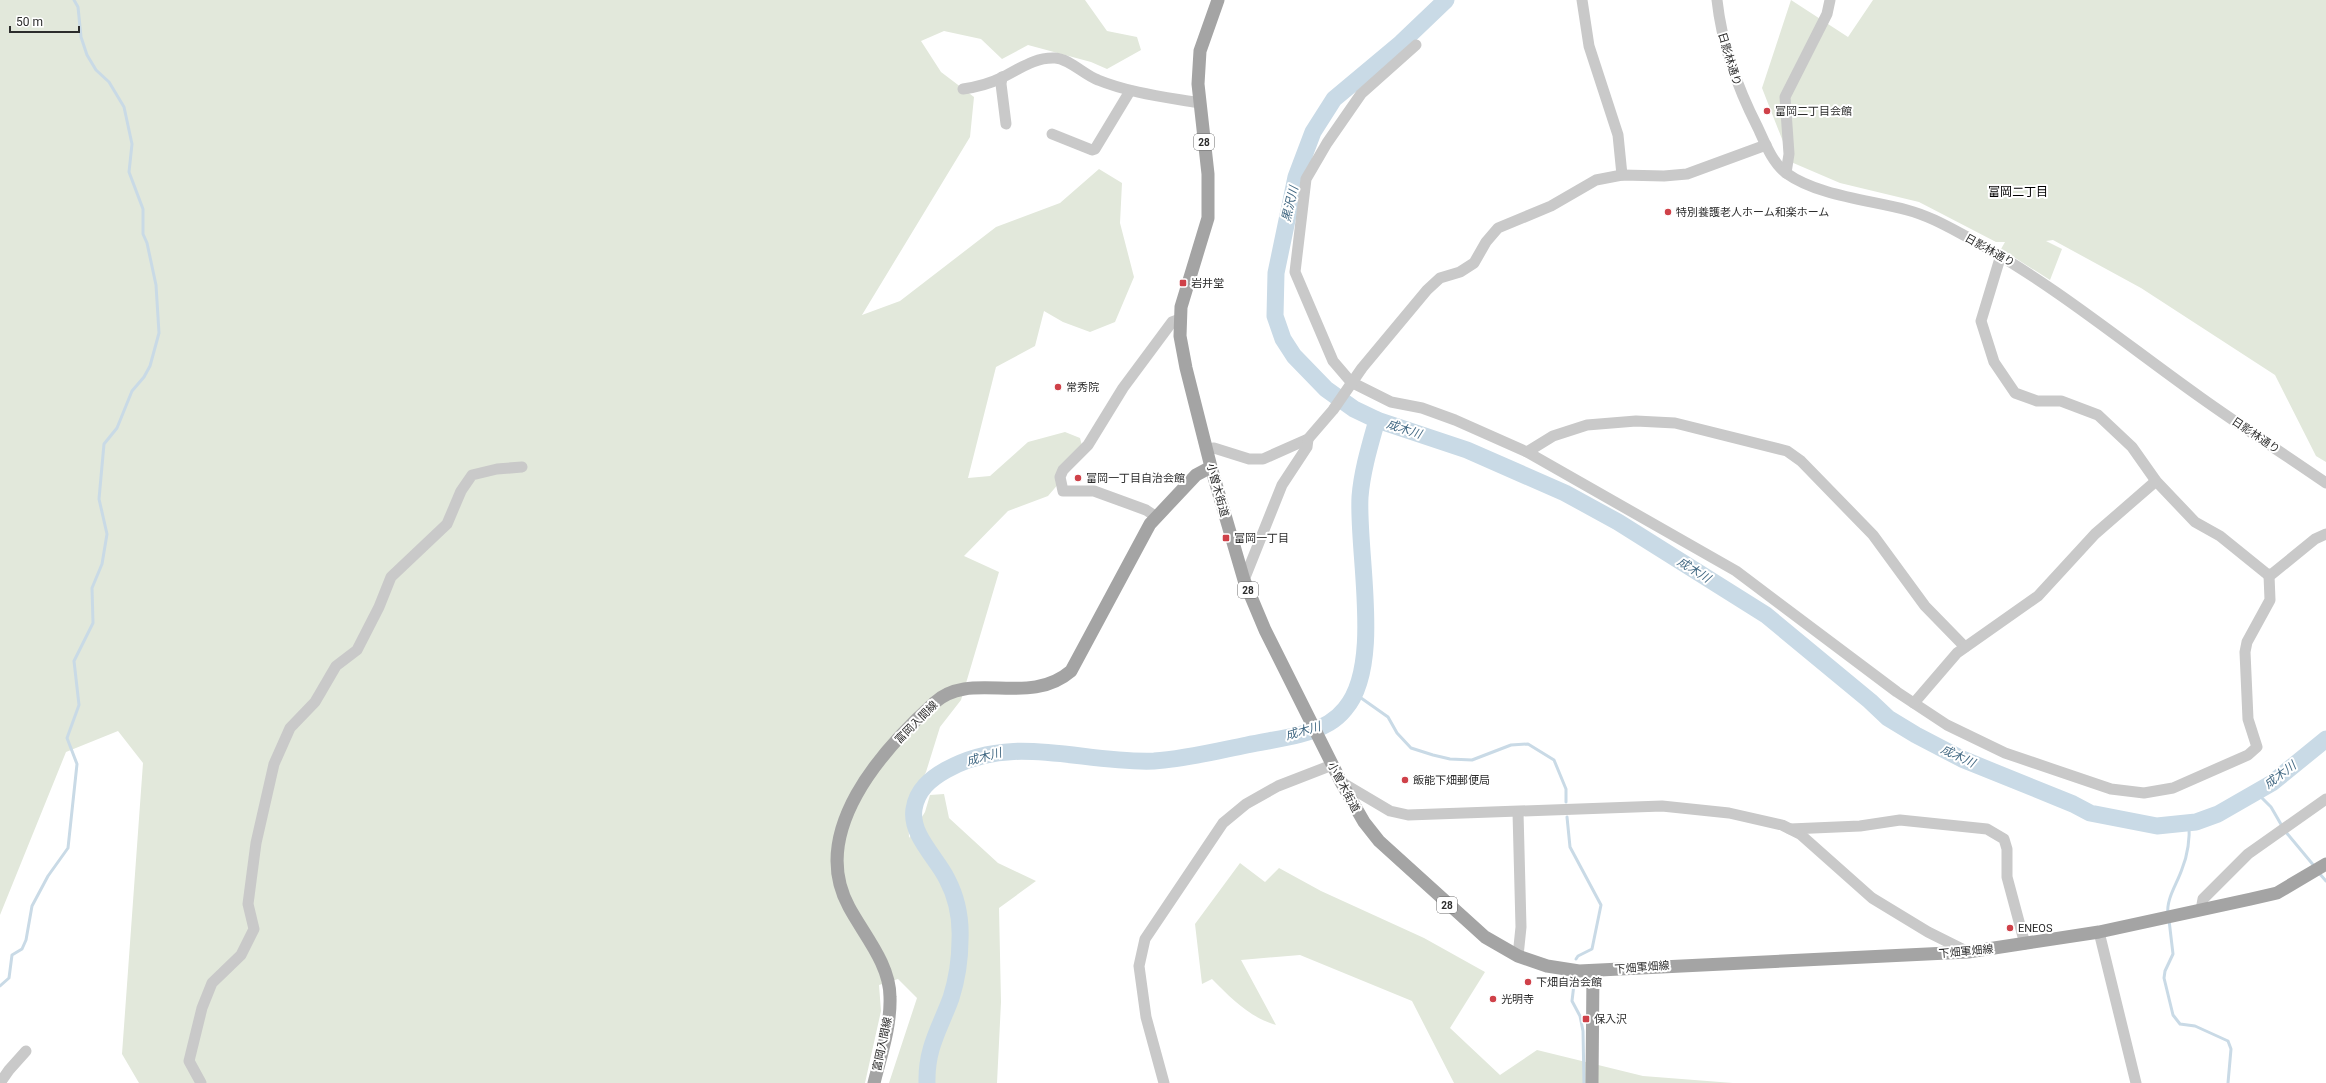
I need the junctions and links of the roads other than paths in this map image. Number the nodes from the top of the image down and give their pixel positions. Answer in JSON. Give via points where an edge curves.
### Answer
{"nodes":[{"id":1,"x":1218,"y":0,"type":"edge"},
{"id":2,"x":1582,"y":0,"type":"edge"},
{"id":3,"x":1717,"y":0,"type":"edge"},
{"id":4,"x":1830,"y":0,"type":"edge"},
{"id":5,"x":1416,"y":45,"type":"dead end"},
{"id":6,"x":1002,"y":77,"type":"junction"},
{"id":7,"x":963,"y":89,"type":"dead end"},
{"id":8,"x":1130,"y":91,"type":"junction"},
{"id":9,"x":1199,"y":103,"type":"junction"},
{"id":10,"x":1006,"y":124,"type":"dead end"},
{"id":11,"x":1052,"y":134,"type":"dead end"},
{"id":12,"x":1766,"y":145,"type":"junction"},
{"id":13,"x":1786,"y":173,"type":"junction"},
{"id":14,"x":1622,"y":175,"type":"junction"},
{"id":15,"x":2001,"y":256,"type":"junction"},
{"id":16,"x":1180,"y":319,"type":"junction"},
{"id":17,"x":1351,"y":382,"type":"junction"},
{"id":18,"x":1308,"y":439,"type":"junction"},
{"id":19,"x":1207,"y":449,"type":"junction"},
{"id":20,"x":1527,"y":452,"type":"junction"},
{"id":21,"x":522,"y":467,"type":"dead end"},
{"id":22,"x":1211,"y":467,"type":"junction"},
{"id":23,"x":2156,"y":481,"type":"junction"},
{"id":24,"x":2326,"y":483,"type":"edge"},
{"id":25,"x":1155,"y":516,"type":"junction"},
{"id":26,"x":2326,"y":534,"type":"edge"},
{"id":27,"x":2269,"y":575,"type":"junction"},
{"id":28,"x":1244,"y":580,"type":"junction"},
{"id":29,"x":1965,"y":646,"type":"junction"},
{"id":30,"x":1914,"y":703,"type":"junction"},
{"id":31,"x":1331,"y":762,"type":"junction"},
{"id":32,"x":1341,"y":782,"type":"junction"},
{"id":33,"x":2326,"y":799,"type":"edge"},
{"id":34,"x":1518,"y":812,"type":"junction"},
{"id":35,"x":1790,"y":828,"type":"junction"},
{"id":36,"x":2326,"y":864,"type":"edge"},
{"id":37,"x":2201,"y":910,"type":"junction"},
{"id":38,"x":2099,"y":932,"type":"junction"},
{"id":39,"x":2025,"y":944,"type":"junction"},
{"id":40,"x":1968,"y":952,"type":"junction"},
{"id":41,"x":1518,"y":956,"type":"junction"},
{"id":42,"x":1593,"y":971,"type":"junction"},
{"id":43,"x":26,"y":1051,"type":"dead end"},
{"id":44,"x":0,"y":1083,"type":"edge"},
{"id":45,"x":201,"y":1083,"type":"edge"},
{"id":46,"x":874,"y":1083,"type":"edge"},
{"id":47,"x":1164,"y":1083,"type":"edge"},
{"id":48,"x":1592,"y":1083,"type":"edge"},
{"id":49,"x":2136,"y":1083,"type":"edge"}],
"edges":[{"from":1,"to":9,"type":"main road","name":"小曽木街道","number":"28","via":[[1200,52]]},
{"from":2,"to":14,"type":"street","via":[[1589,46],[1618,135]]},
{"from":3,"to":12,"type":"street","name":"日影林通り","via":[[1728,58]]},
{"from":4,"to":13,"type":"street","via":[[1827,14],[1785,97],[1789,154]]},
{"from":5,"to":17,"type":"street","via":[[1361,94],[1306,179],[1295,272],[1333,361]]},
{"from":6,"to":7,"type":"street","via":[[981,86]]},
{"from":6,"to":8,"type":"street","via":[[1016,68],[1055,58],[1064,60],[1097,80]]},
{"from":6,"to":10,"type":"street"},
{"from":8,"to":9,"type":"street"},
{"from":8,"to":11,"type":"street","via":[[1095,149]]},
{"from":9,"to":16,"type":"main road","name":"小曽木街道","number":"28","via":[[1208,174],[1208,218],[1184,297]]},
{"from":12,"to":13,"type":"street","name":"日影林通り"},
{"from":12,"to":14,"type":"street","via":[[1687,174]]},
{"from":13,"to":15,"type":"street","name":"日影林通り","via":[[1835,194],[1926,216]]},
{"from":14,"to":17,"type":"street","via":[[1596,180],[1546,208],[1498,228],[1474,263],[1460,272],[1440,278],[1427,290]]},
{"from":15,"to":23,"type":"street","via":[[1981,321],[1994,362],[2015,393],[2037,401],[2061,401],[2098,415],[2132,447]]},
{"from":15,"to":24,"type":"street","name":"日影林通り","via":[[2043,282],[2201,397]]},
{"from":16,"to":19,"type":"main road","name":"小曽木街道","number":"28","via":[[1183,354]]},
{"from":16,"to":25,"type":"street","via":[[1172,322],[1123,388],[1088,445],[1063,470],[1060,477],[1063,491],[1094,491],[1146,510]]},
{"from":17,"to":18,"type":"street","via":[[1346,393]]},
{"from":17,"to":20,"type":"street","via":[[1391,402],[1422,408],[1455,420]]},
{"from":18,"to":19,"type":"street","via":[[1263,459],[1249,459],[1214,448]]},
{"from":18,"to":28,"type":"street","via":[[1307,447],[1282,486]]},
{"from":19,"to":22,"type":"main road","name":"小曽木街道","number":"28"},
{"from":20,"to":29,"type":"street","via":[[1553,436],[1587,425],[1636,421],[1675,423],[1787,451],[1801,461],[1873,535],[1926,606]]},
{"from":20,"to":30,"type":"street","via":[[1745,576],[1880,680]]},
{"from":21,"to":45,"type":"street","via":[[472,475],[461,491],[447,524],[391,577],[357,650],[336,666],[315,702],[290,728],[274,764],[256,842],[248,904],[254,929],[241,955],[212,983],[202,1008],[190,1061]]},
{"from":22,"to":25,"type":"main road","name":"富岡入間線","via":[[1196,475]]},
{"from":22,"to":28,"type":"main road","name":"小曽木街道","number":"28"},
{"from":23,"to":27,"type":"street","via":[[2195,522],[2220,536]]},
{"from":23,"to":29,"type":"street","via":[[2095,534],[2038,596]]},
{"from":25,"to":46,"type":"main road","name":"富岡入間線","via":[[1081,657],[1071,671],[1050,685],[1036,688],[965,689],[945,695],[891,747],[858,790],[841,835],[838,879],[848,906],[876,954],[889,984],[886,1034]]},
{"from":26,"to":27,"type":"street","via":[[2315,539]]},
{"from":27,"to":30,"type":"street","via":[[2270,600],[2247,642],[2245,652],[2248,719],[2257,747],[2248,755],[2173,788],[2144,793],[2118,790],[2076,778],[1992,747],[1947,725]]},
{"from":28,"to":31,"type":"main road","name":"小曽木街道","number":"28","via":[[1265,630]]},
{"from":29,"to":30,"type":"street"},
{"from":31,"to":32,"type":"main road","name":"小曽木街道","number":"28"},
{"from":31,"to":47,"type":"street","via":[[1246,804],[1223,824],[1145,939],[1140,966],[1146,1017]]},
{"from":32,"to":34,"type":"street","via":[[1398,814]]},
{"from":32,"to":41,"type":"main road","name":"小曽木街道","number":"28","via":[[1364,822],[1379,841],[1485,937]]},
{"from":33,"to":37,"type":"street","via":[[2248,854],[2203,899]]},
{"from":34,"to":35,"type":"street","via":[[1662,806],[1729,813]]},
{"from":34,"to":41,"type":"street","via":[[1521,927]]},
{"from":35,"to":39,"type":"street","via":[[1860,826],[1900,820],[1987,829],[2004,839],[2007,849],[2007,877]]},
{"from":35,"to":40,"type":"street","via":[[1872,898],[1928,932]]},
{"from":36,"to":37,"type":"main road","name":"下畑軍畑線","via":[[2277,893]]},
{"from":37,"to":38,"type":"main road","name":"下畑軍畑線"},
{"from":38,"to":39,"type":"main road","name":"下畑軍畑線"},
{"from":38,"to":49,"type":"street"},
{"from":39,"to":40,"type":"main road","name":"下畑軍畑線"},
{"from":40,"to":42,"type":"main road","name":"下畑軍畑線"},
{"from":41,"to":42,"type":"main road","name":"小曽木街道","number":"28","via":[[1547,966]]},
{"from":42,"to":48,"type":"main road"},
{"from":43,"to":44,"type":"street"}]}
